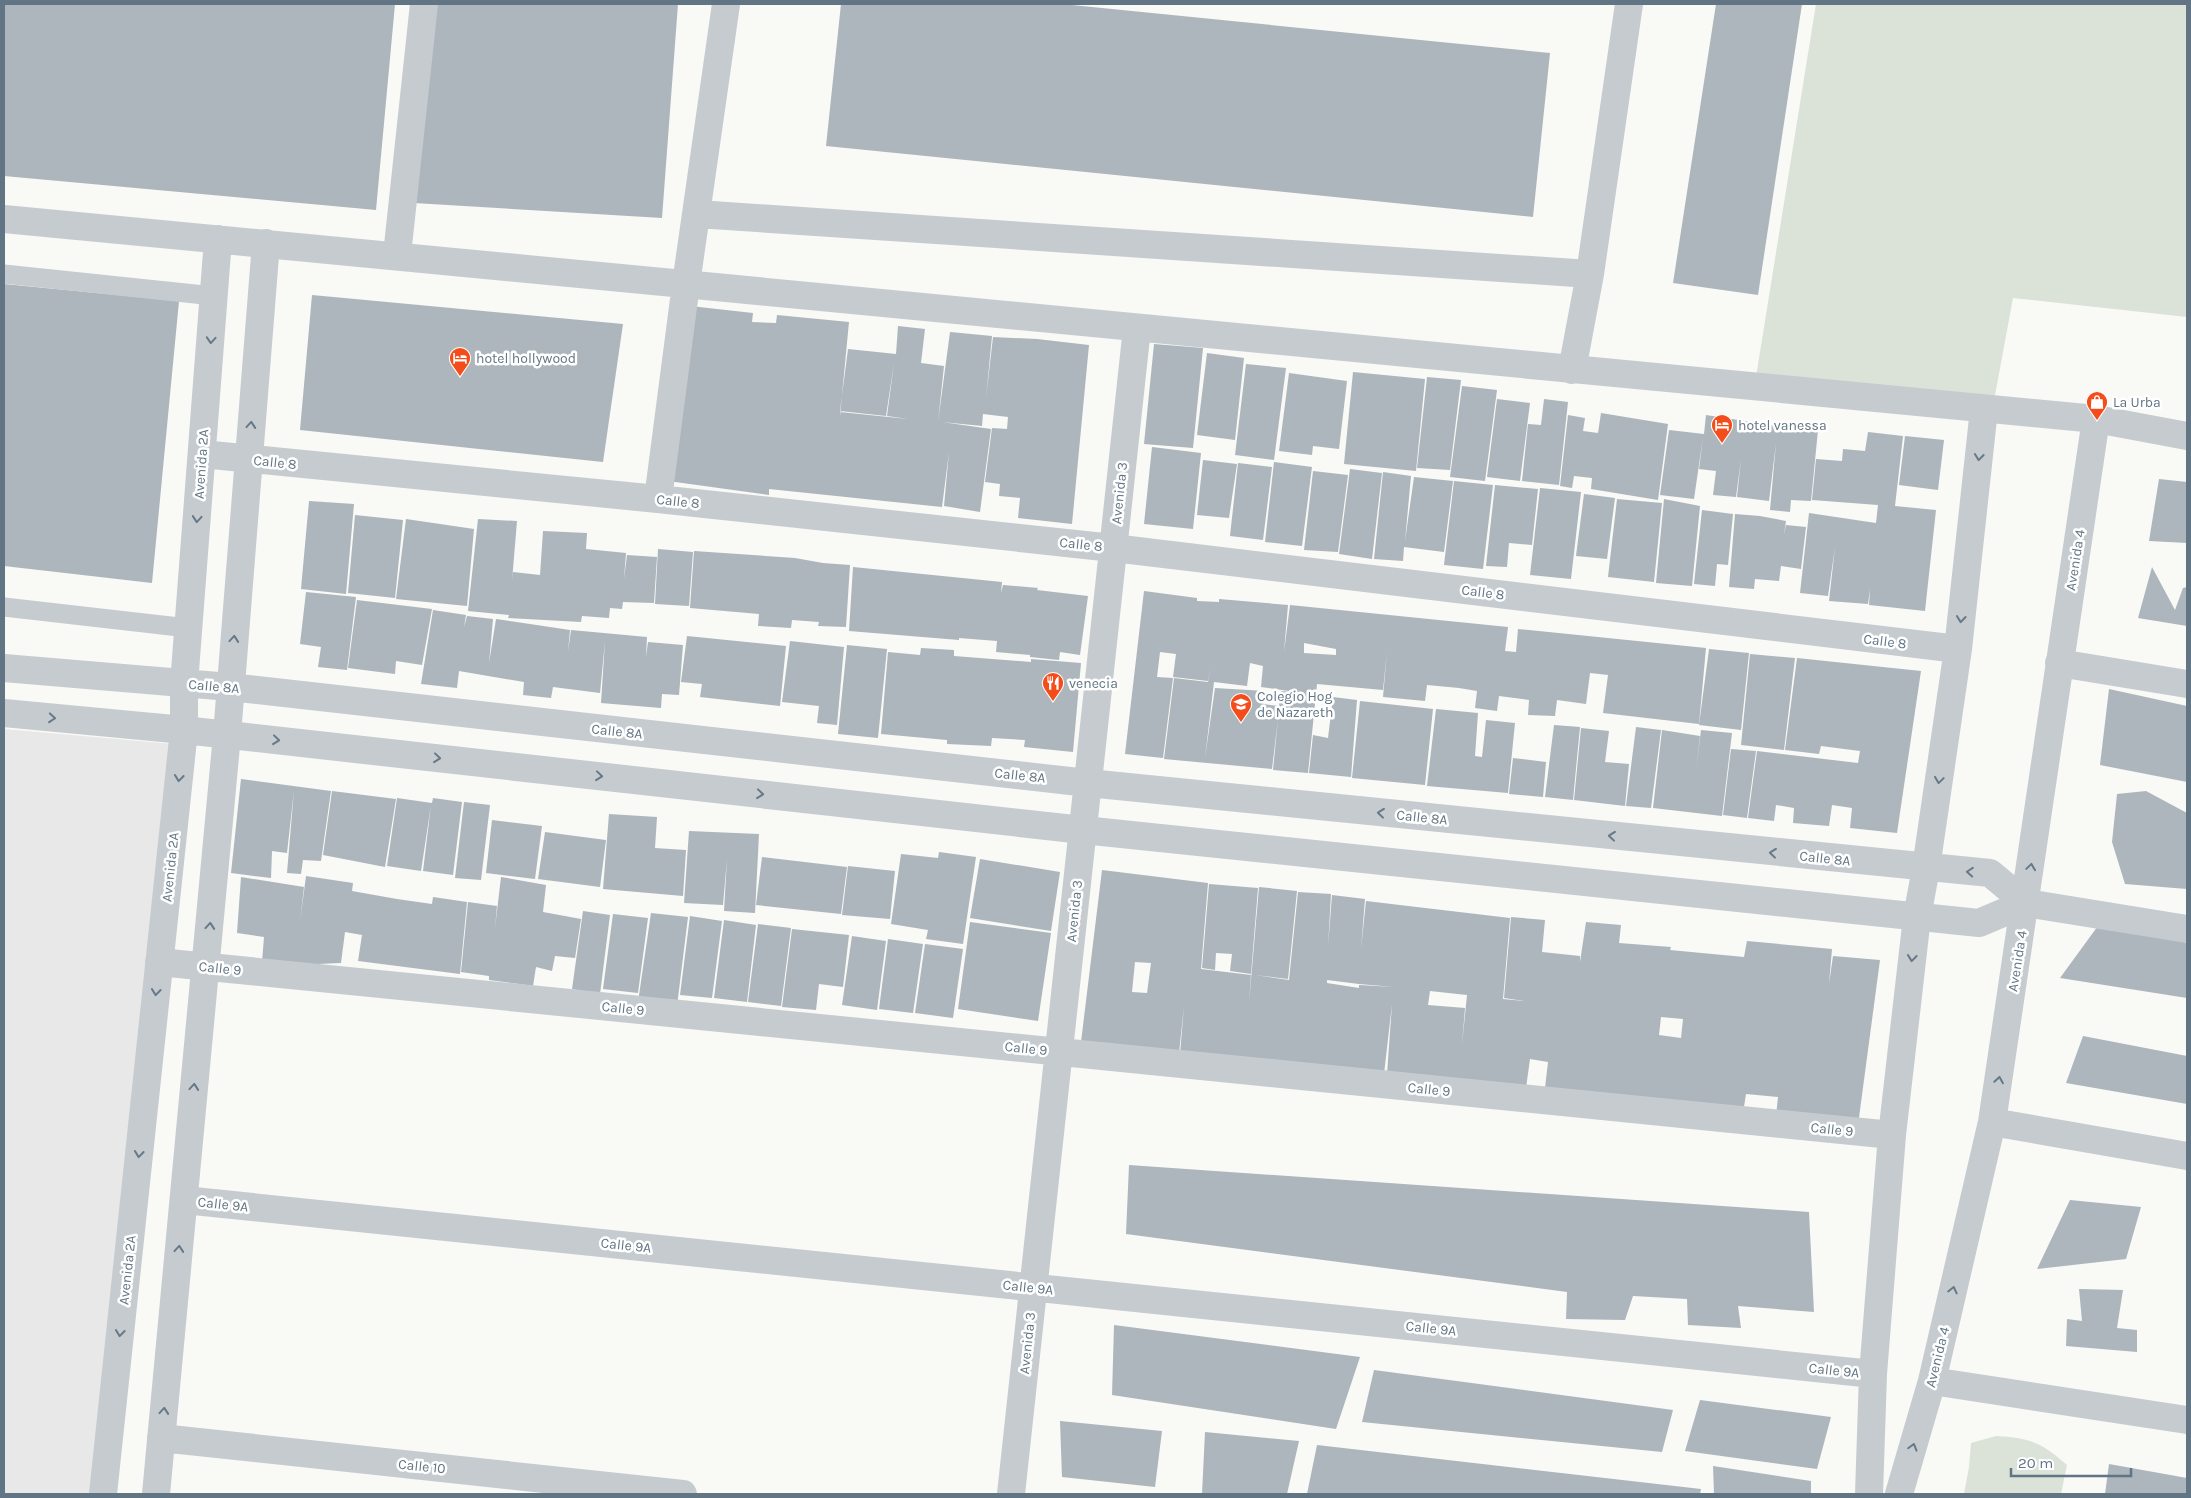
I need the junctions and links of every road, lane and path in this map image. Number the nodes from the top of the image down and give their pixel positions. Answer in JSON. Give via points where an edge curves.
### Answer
{"nodes":[{"id":1,"x":424,"y":4,"type":"edge"},
{"id":2,"x":726,"y":4,"type":"edge"},
{"id":3,"x":1629,"y":4,"type":"edge"},
{"id":4,"x":697,"y":214,"type":"junction"},
{"id":5,"x":4,"y":219,"type":"edge"},
{"id":6,"x":218,"y":239,"type":"junction"},
{"id":7,"x":266,"y":243,"type":"junction"},
{"id":8,"x":397,"y":255,"type":"junction"},
{"id":9,"x":4,"y":274,"type":"edge"},
{"id":10,"x":1590,"y":274,"type":"junction"},
{"id":11,"x":686,"y":284,"type":"junction"},
{"id":12,"x":214,"y":296,"type":"junction"},
{"id":13,"x":1137,"y":328,"type":"junction"},
{"id":14,"x":1572,"y":370,"type":"junction"},
{"id":15,"x":1984,"y":409,"type":"junction"},
{"id":16,"x":2096,"y":419,"type":"junction"},
{"id":17,"x":2187,"y":436,"type":"edge"},
{"id":18,"x":202,"y":454,"type":"junction"},
{"id":19,"x":249,"y":459,"type":"junction"},
{"id":20,"x":658,"y":499,"type":"junction"},
{"id":21,"x":1113,"y":548,"type":"junction"},
{"id":22,"x":4,"y":607,"type":"edge"},
{"id":23,"x":188,"y":628,"type":"junction"},
{"id":24,"x":1958,"y":650,"type":"junction"},
{"id":25,"x":2059,"y":663,"type":"junction"},
{"id":26,"x":4,"y":668,"type":"edge"},
{"id":27,"x":184,"y":684,"type":"junction"},
{"id":28,"x":2187,"y":684,"type":"edge"},
{"id":29,"x":230,"y":687,"type":"junction"},
{"id":30,"x":4,"y":713,"type":"edge"},
{"id":31,"x":184,"y":730,"type":"junction"},
{"id":32,"x":227,"y":735,"type":"junction"},
{"id":33,"x":1088,"y":783,"type":"junction"},
{"id":34,"x":1083,"y":830,"type":"junction"},
{"id":35,"x":1926,"y":868,"type":"junction"},
{"id":36,"x":2026,"y":902,"type":"junction"},
{"id":37,"x":1917,"y":916,"type":"junction"},
{"id":38,"x":2187,"y":929,"type":"edge"},
{"id":39,"x":160,"y":962,"type":"junction"},
{"id":40,"x":206,"y":966,"type":"junction"},
{"id":41,"x":1059,"y":1052,"type":"junction"},
{"id":42,"x":1992,"y":1122,"type":"junction"},
{"id":43,"x":1892,"y":1135,"type":"junction"},
{"id":44,"x":2187,"y":1156,"type":"edge"},
{"id":45,"x":184,"y":1200,"type":"junction"},
{"id":46,"x":1033,"y":1287,"type":"junction"},
{"id":47,"x":1873,"y":1374,"type":"junction"},
{"id":48,"x":1932,"y":1381,"type":"junction"},
{"id":49,"x":2187,"y":1420,"type":"edge"},
{"id":50,"x":161,"y":1438,"type":"junction"},
{"id":51,"x":103,"y":1494,"type":"edge"},
{"id":52,"x":156,"y":1494,"type":"edge"},
{"id":53,"x":683,"y":1494,"type":"edge"},
{"id":54,"x":1011,"y":1494,"type":"edge"},
{"id":55,"x":1869,"y":1494,"type":"edge"},
{"id":56,"x":1899,"y":1494,"type":"edge"}],
"edges":[{"from":1,"to":8,"type":"street"},
{"from":2,"to":4,"type":"street"},
{"from":3,"to":10,"type":"street"},
{"from":4,"to":10,"type":"street"},
{"from":4,"to":11,"type":"street"},
{"from":5,"to":6,"type":"street"},
{"from":6,"to":7,"type":"street"},
{"from":6,"to":12,"type":"street","name":"Avenida 2A"},
{"from":7,"to":8,"type":"street"},
{"from":19,"to":7,"type":"street","one_way":true},
{"from":8,"to":11,"type":"street"},
{"from":9,"to":12,"type":"lane"},
{"from":10,"to":14,"type":"street"},
{"from":11,"to":13,"type":"street"},
{"from":11,"to":20,"type":"street"},
{"from":12,"to":18,"type":"street","name":"Avenida 2A","one_way":true},
{"from":13,"to":14,"type":"street"},
{"from":13,"to":21,"type":"street","name":"Avenida 3"},
{"from":14,"to":15,"type":"street"},
{"from":15,"to":16,"type":"street"},
{"from":15,"to":24,"type":"street","one_way":true},
{"from":16,"to":17,"type":"street"},
{"from":16,"to":25,"type":"street","name":"Avenida 4"},
{"from":18,"to":19,"type":"street","name":"Calle 8"},
{"from":18,"to":23,"type":"street","name":"Avenida 2A","one_way":true},
{"from":19,"to":20,"type":"street","name":"Calle 8"},
{"from":29,"to":19,"type":"street","one_way":true},
{"from":20,"to":21,"type":"street","name":"Calle 8"},
{"from":21,"to":24,"type":"street","name":"Calle 8"},
{"from":21,"to":33,"type":"street","name":"Avenida 3"},
{"from":22,"to":23,"type":"lane"},
{"from":23,"to":27,"type":"street","name":"Avenida 2A"},
{"from":24,"to":35,"type":"street","one_way":true},
{"from":25,"to":28,"type":"street"},
{"from":36,"to":25,"type":"street","name":"Avenida 4","one_way":true},
{"from":26,"to":27,"type":"street","name":"Calle 8A"},
{"from":27,"to":29,"type":"street","name":"Calle 8A"},
{"from":27,"to":31,"type":"street","name":"Avenida 2A"},
{"from":29,"to":32,"type":"street"},
{"from":29,"to":33,"type":"street","name":"Calle 8A"},
{"from":30,"to":31,"type":"street","one_way":true},
{"from":31,"to":32,"type":"street"},
{"from":31,"to":39,"type":"street","name":"Avenida 2A","one_way":true},
{"from":32,"to":34,"type":"street","one_way":true},
{"from":40,"to":32,"type":"street","one_way":true},
{"from":33,"to":34,"type":"street","name":"Avenida 3"},
{"from":35,"to":33,"type":"street","name":"Calle 8A","one_way":true},
{"from":34,"to":37,"type":"street"},
{"from":34,"to":41,"type":"street","name":"Avenida 3"},
{"from":36,"to":35,"type":"street","name":"Calle 8A","one_way":true,"via":[[1990,873]]},
{"from":35,"to":37,"type":"street"},
{"from":36,"to":37,"type":"street","via":[[1979,923]]},
{"from":36,"to":38,"type":"street","name":"Calle 8A"},
{"from":42,"to":36,"type":"street","name":"Avenida 4","one_way":true},
{"from":37,"to":43,"type":"street","one_way":true},
{"from":39,"to":40,"type":"street","name":"Calle 9"},
{"from":39,"to":51,"type":"street","name":"Avenida 2A","one_way":true},
{"from":40,"to":41,"type":"street","name":"Calle 9"},
{"from":45,"to":40,"type":"street","one_way":true},
{"from":41,"to":43,"type":"street","name":"Calle 9"},
{"from":41,"to":46,"type":"street","name":"Avenida 3"},
{"from":42,"to":44,"type":"street"},
{"from":48,"to":42,"type":"street","name":"Avenida 4","one_way":true},
{"from":43,"to":47,"type":"street"},
{"from":45,"to":46,"type":"street","name":"Calle 9A"},
{"from":50,"to":45,"type":"street","one_way":true},
{"from":46,"to":47,"type":"street","name":"Calle 9A"},
{"from":46,"to":54,"type":"street","name":"Avenida 3"},
{"from":47,"to":55,"type":"street"},
{"from":48,"to":49,"type":"street"},
{"from":56,"to":48,"type":"street","name":"Avenida 4","one_way":true},
{"from":50,"to":52,"type":"street"},
{"from":50,"to":53,"type":"street","name":"Calle 10"}]}
